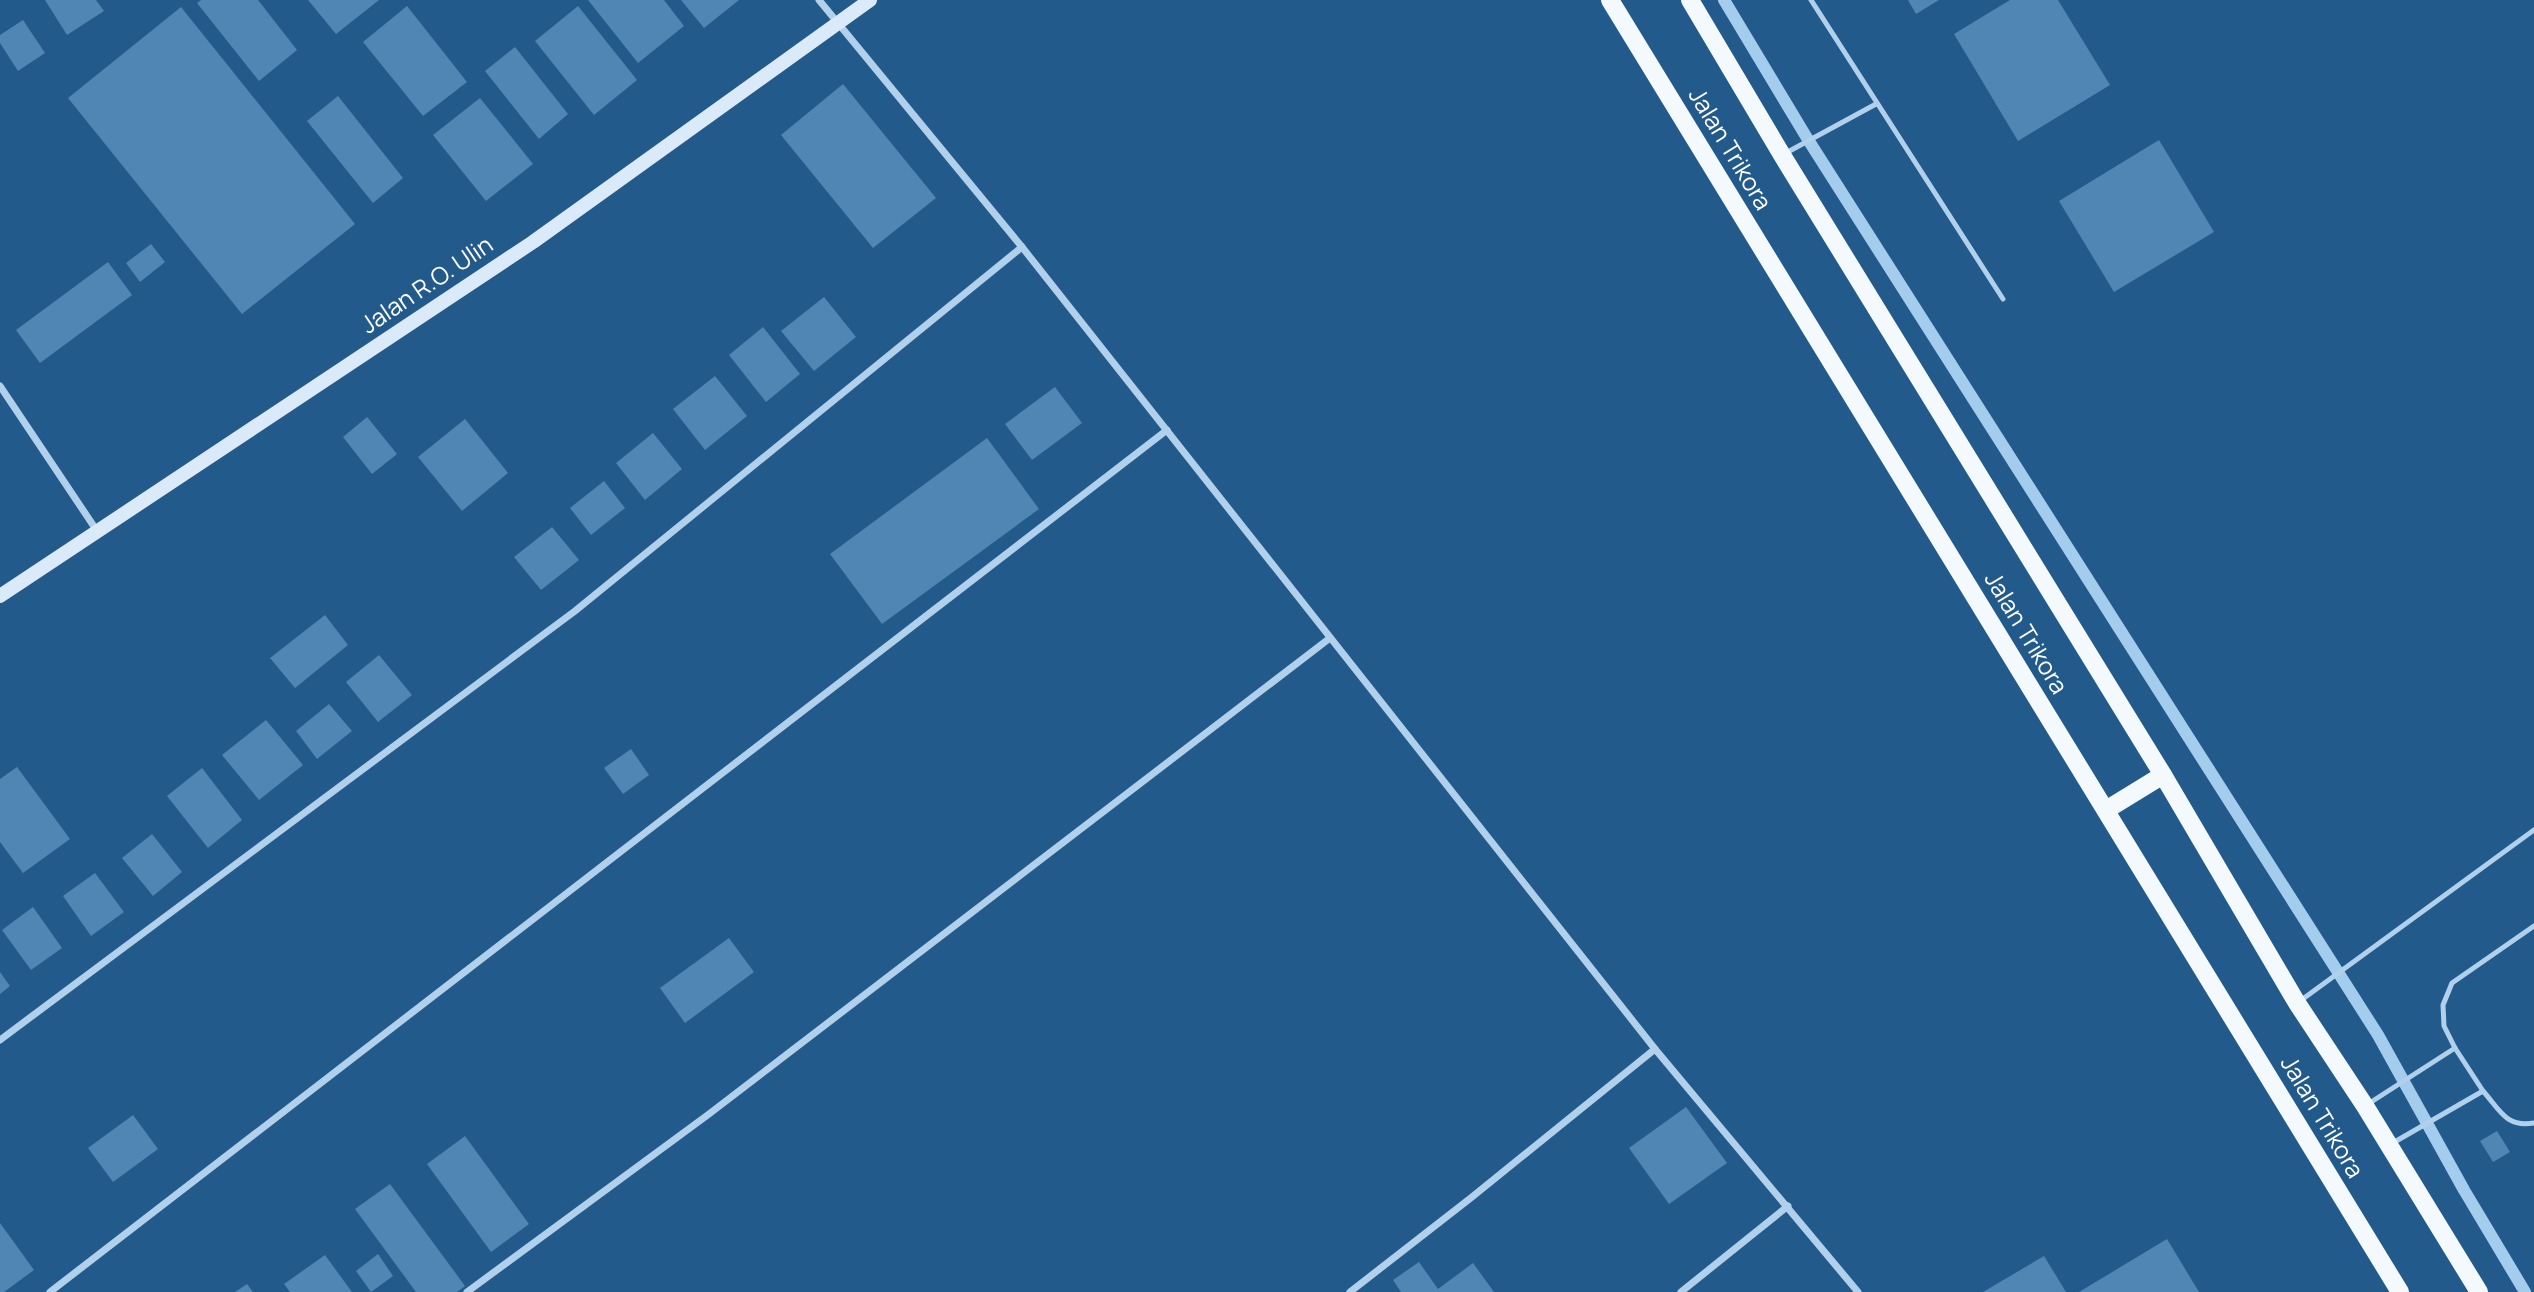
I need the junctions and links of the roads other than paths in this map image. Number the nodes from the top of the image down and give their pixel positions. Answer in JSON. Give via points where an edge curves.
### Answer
{"nodes":[{"id":1,"x":819,"y":0,"type":"edge"},
{"id":2,"x":870,"y":0,"type":"edge"},
{"id":3,"x":1610,"y":0,"type":"edge"},
{"id":4,"x":1690,"y":0,"type":"edge"},
{"id":5,"x":1811,"y":0,"type":"edge"},
{"id":6,"x":838,"y":23,"type":"junction"},
{"id":7,"x":1876,"y":104,"type":"junction"},
{"id":8,"x":1782,"y":155,"type":"junction"},
{"id":9,"x":1022,"y":247,"type":"junction"},
{"id":10,"x":2003,"y":299,"type":"dead end"},
{"id":11,"x":0,"y":386,"type":"edge"},
{"id":12,"x":1167,"y":430,"type":"junction"},
{"id":13,"x":97,"y":531,"type":"junction"},
{"id":14,"x":0,"y":596,"type":"edge"},
{"id":15,"x":1330,"y":638,"type":"junction"},
{"id":16,"x":2163,"y":775,"type":"junction"},
{"id":17,"x":2106,"y":810,"type":"junction"},
{"id":18,"x":2534,"y":830,"type":"edge"},
{"id":19,"x":2534,"y":926,"type":"edge"},
{"id":20,"x":2297,"y":1003,"type":"junction"},
{"id":21,"x":0,"y":1040,"type":"edge"},
{"id":22,"x":2455,"y":1048,"type":"junction"},
{"id":23,"x":1655,"y":1049,"type":"junction"},
{"id":24,"x":2483,"y":1091,"type":"junction"},
{"id":25,"x":2365,"y":1106,"type":"junction"},
{"id":26,"x":2534,"y":1123,"type":"edge"},
{"id":27,"x":2389,"y":1145,"type":"junction"},
{"id":28,"x":1788,"y":1206,"type":"junction"},
{"id":29,"x":50,"y":1292,"type":"edge"},
{"id":30,"x":467,"y":1292,"type":"edge"},
{"id":31,"x":1350,"y":1292,"type":"edge"},
{"id":32,"x":1682,"y":1292,"type":"edge"},
{"id":33,"x":1858,"y":1292,"type":"edge"},
{"id":34,"x":2400,"y":1292,"type":"edge"},
{"id":35,"x":2479,"y":1292,"type":"edge"}],
"edges":[{"from":1,"to":6,"type":"street"},
{"from":2,"to":6,"type":"main road","name":"Jalan R.O. Ulin"},
{"from":3,"to":17,"type":"main road","name":"Jalan Trikora"},
{"from":4,"to":8,"type":"main road","name":"Jalan Trikora"},
{"from":5,"to":7,"type":"lane"},
{"from":6,"to":9,"type":"street"},
{"from":6,"to":13,"type":"main road","name":"Jalan R.O. Ulin","via":[[533,243]]},
{"from":7,"to":8,"type":"lane"},
{"from":7,"to":10,"type":"lane"},
{"from":8,"to":16,"type":"main road","name":"Jalan Trikora"},
{"from":9,"to":12,"type":"street"},
{"from":9,"to":21,"type":"street","via":[[575,611]]},
{"from":11,"to":13,"type":"street"},
{"from":12,"to":15,"type":"street"},
{"from":12,"to":29,"type":"street"},
{"from":13,"to":14,"type":"main road","name":"Jalan R.O. Ulin"},
{"from":15,"to":23,"type":"street"},
{"from":15,"to":30,"type":"street","via":[[709,1114]]},
{"from":16,"to":17,"type":"main road"},
{"from":16,"to":20,"type":"main road","name":"Jalan Trikora"},
{"from":17,"to":34,"type":"main road","name":"Jalan Trikora"},
{"from":18,"to":20,"type":"lane"},
{"from":19,"to":22,"type":"lane","via":[[2452,983],[2443,1005],[2444,1026]]},
{"from":20,"to":25,"type":"main road","name":"Jalan Trikora"},
{"from":22,"to":24,"type":"lane"},
{"from":22,"to":25,"type":"lane"},
{"from":23,"to":28,"type":"street"},
{"from":23,"to":31,"type":"street"},
{"from":24,"to":26,"type":"lane","via":[[2510,1122]]},
{"from":24,"to":27,"type":"lane"},
{"from":25,"to":27,"type":"main road","name":"Jalan Trikora"},
{"from":27,"to":35,"type":"main road","name":"Jalan Trikora"},
{"from":28,"to":32,"type":"street"},
{"from":28,"to":33,"type":"street"}]}
